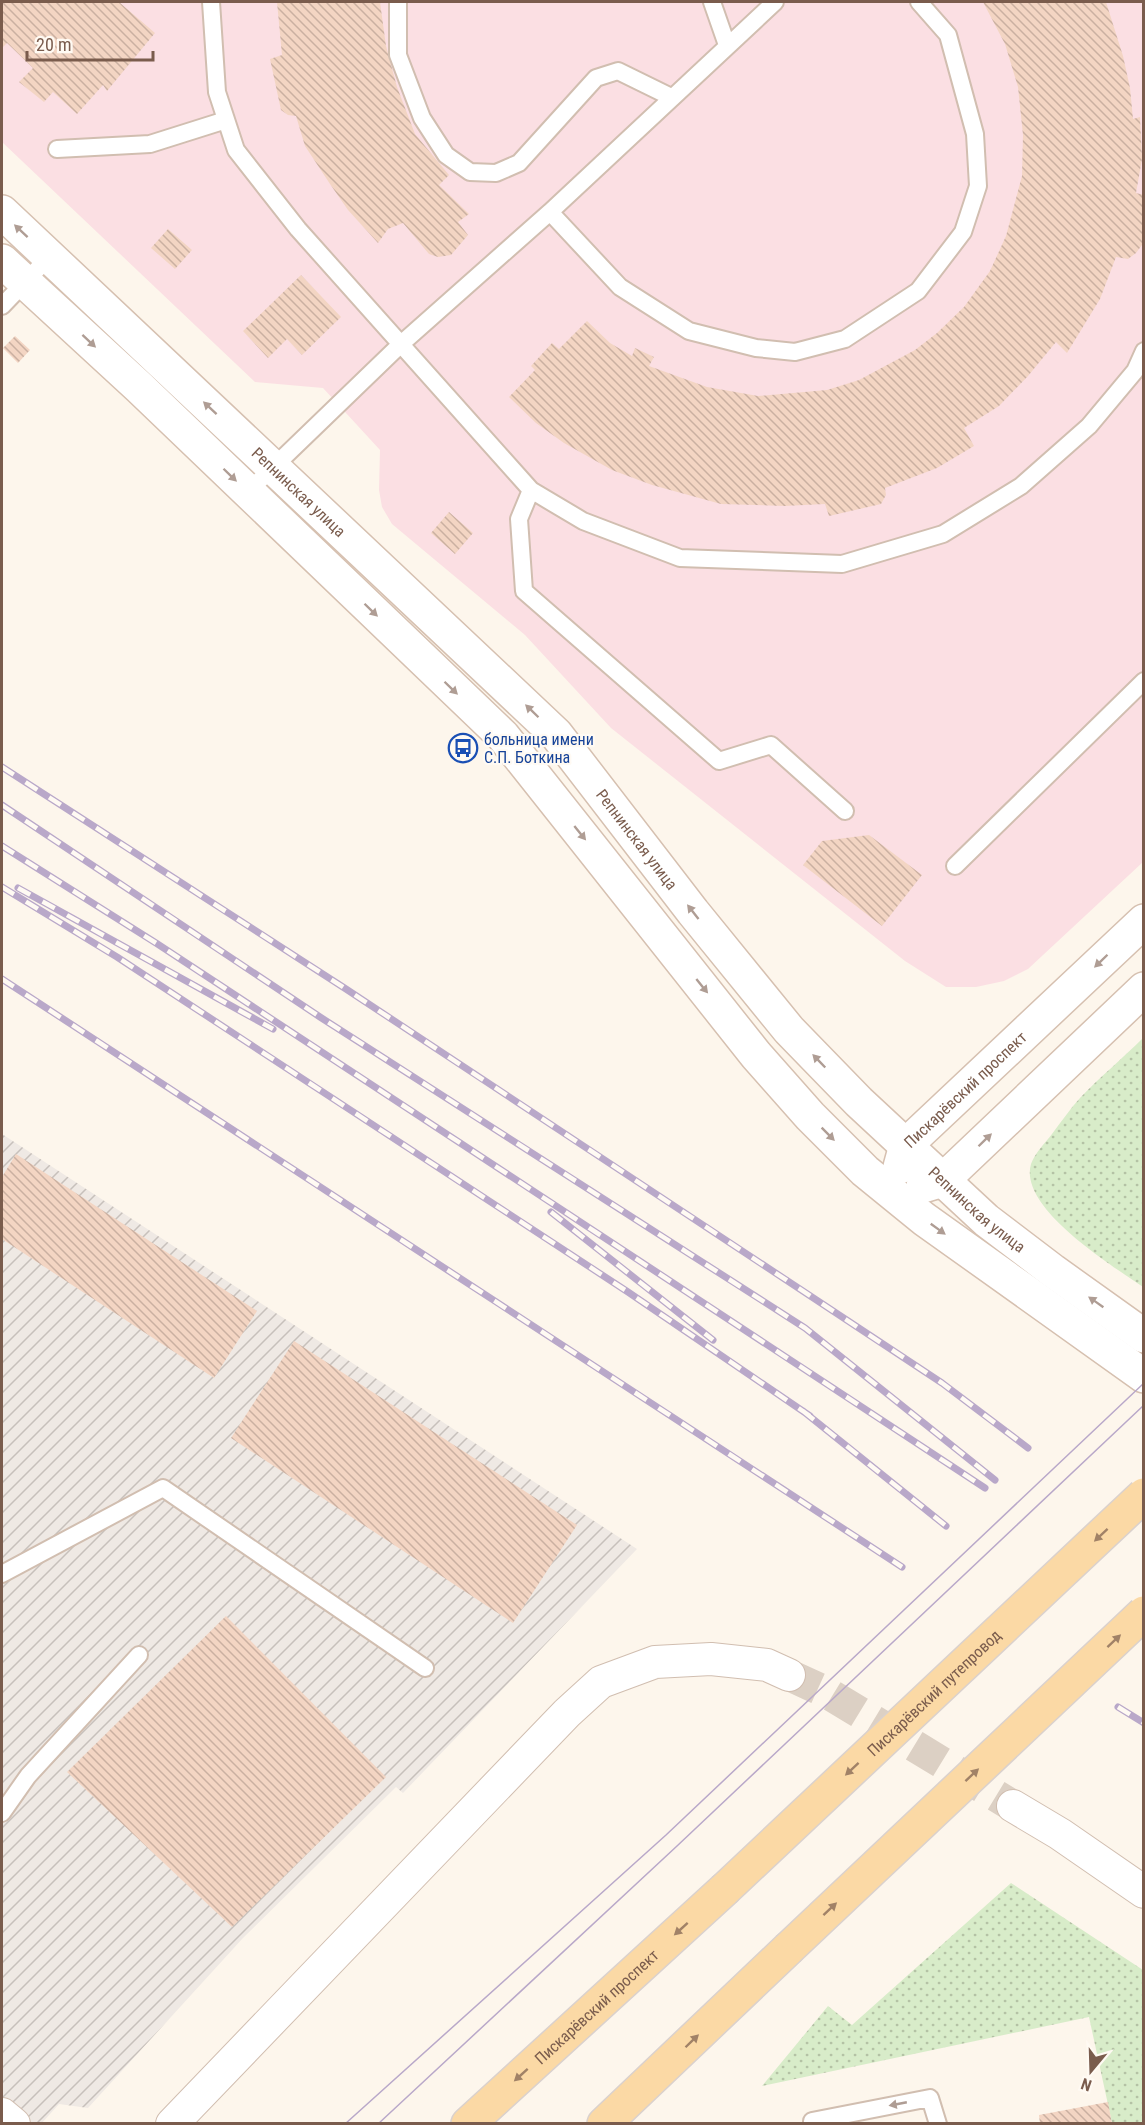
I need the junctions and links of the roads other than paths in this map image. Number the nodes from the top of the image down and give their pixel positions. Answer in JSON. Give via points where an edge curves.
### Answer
{"nodes":[{"id":1,"x":211,"y":2,"type":"edge"},
{"id":2,"x":398,"y":2,"type":"edge"},
{"id":3,"x":712,"y":2,"type":"edge"},
{"id":4,"x":775,"y":2,"type":"edge"},
{"id":5,"x":919,"y":2,"type":"edge"},
{"id":6,"x":727,"y":45,"type":"junction"},
{"id":7,"x":671,"y":97,"type":"junction"},
{"id":8,"x":226,"y":120,"type":"junction"},
{"id":9,"x":57,"y":149,"type":"dead end"},
{"id":10,"x":2,"y":212,"type":"edge"},
{"id":11,"x":550,"y":213,"type":"junction"},
{"id":12,"x":49,"y":257,"type":"junction"},
{"id":13,"x":2,"y":261,"type":"edge"},
{"id":14,"x":25,"y":282,"type":"junction"},
{"id":15,"x":2,"y":306,"type":"edge"},
{"id":16,"x":401,"y":345,"type":"junction"},
{"id":17,"x":1143,"y":351,"type":"edge"},
{"id":18,"x":260,"y":480,"type":"dead end"},
{"id":19,"x":531,"y":490,"type":"junction"},
{"id":20,"x":1143,"y":681,"type":"edge"},
{"id":21,"x":845,"y":811,"type":"dead end"},
{"id":22,"x":955,"y":866,"type":"dead end"},
{"id":23,"x":1143,"y":921,"type":"edge"},
{"id":24,"x":1143,"y":989,"type":"edge"},
{"id":25,"x":906,"y":1145,"type":"junction"},
{"id":26,"x":943,"y":1180,"type":"junction"},
{"id":27,"x":892,"y":1193,"type":"junction"},
{"id":28,"x":1143,"y":1336,"type":"edge"},
{"id":29,"x":1143,"y":1376,"type":"edge"},
{"id":30,"x":1143,"y":1495,"type":"edge"},
{"id":31,"x":2,"y":1574,"type":"edge"},
{"id":32,"x":1143,"y":1613,"type":"edge"},
{"id":33,"x":139,"y":1655,"type":"dead end"},
{"id":34,"x":426,"y":1668,"type":"dead end"},
{"id":35,"x":789,"y":1675,"type":"tunnel mouth"},
{"id":36,"x":1013,"y":1806,"type":"tunnel mouth"},
{"id":37,"x":2,"y":1813,"type":"edge"},
{"id":38,"x":724,"y":1890,"type":"joint"},
{"id":39,"x":1143,"y":1892,"type":"edge"},
{"id":40,"x":650,"y":2081,"type":"junction"},
{"id":41,"x":2,"y":2114,"type":"edge"},
{"id":42,"x":14,"y":2124,"type":"edge"},
{"id":43,"x":172,"y":2124,"type":"edge"},
{"id":44,"x":468,"y":2124,"type":"edge"},
{"id":45,"x":604,"y":2124,"type":"edge"},
{"id":46,"x":618,"y":2124,"type":"edge"},
{"id":47,"x":812,"y":2124,"type":"edge"},
{"id":48,"x":938,"y":2124,"type":"edge"}],
"edges":[{"from":1,"to":8,"type":"lane","via":[[217,92]]},
{"from":2,"to":7,"type":"lane","via":[[398,54],[422,118],[446,155],[470,172],[496,173],[519,163],[596,78],[618,71]]},
{"from":3,"to":6,"type":"lane"},
{"from":4,"to":6,"type":"lane"},
{"from":5,"to":11,"type":"lane","via":[[948,35],[975,134],[978,186],[963,232],[918,291],[845,339],[795,352],[756,348],[689,331],[620,287]]},
{"from":6,"to":7,"type":"lane"},
{"from":7,"to":11,"type":"lane"},
{"from":8,"to":9,"type":"lane","via":[[150,144]]},
{"from":8,"to":16,"type":"lane","via":[[236,150],[291,220]]},
{"from":12,"to":10,"type":"street","name":"Репнинская улица","one_way":true},
{"from":11,"to":16,"type":"lane"},
{"from":12,"to":14,"type":"lane"},
{"from":25,"to":12,"type":"street","name":"Репнинская улица","one_way":true,"via":[[789,1030],[556,734]]},
{"from":13,"to":14,"type":"street","name":"Репнинская улица"},
{"from":14,"to":15,"type":"lane"},
{"from":14,"to":27,"type":"street","name":"Репнинская улица","one_way":true,"via":[[140,387],[503,736],[756,1055],[810,1116]]},
{"from":16,"to":18,"type":"lane"},
{"from":16,"to":19,"type":"lane"},
{"from":17,"to":19,"type":"lane","via":[[1135,371],[1089,426],[1021,486],[944,534],[842,564],[680,558],[584,521]]},
{"from":19,"to":21,"type":"lane","via":[[519,519],[524,591],[719,761],[771,745]]},
{"from":20,"to":22,"type":"lane"},
{"from":23,"to":25,"type":"street","name":"Пискарёвский проспект","one_way":true},
{"from":26,"to":24,"type":"street","one_way":true},
{"from":25,"to":26,"type":"street","name":"Репнинская улица"},
{"from":25,"to":27,"type":"street","name":"Пискарёвский проспект"},
{"from":26,"to":27,"type":"street"},
{"from":28,"to":26,"type":"street","name":"Репнинская улица","one_way":true,"via":[[986,1220]]},
{"from":27,"to":29,"type":"street","name":"Репнинская улица","one_way":true},
{"from":30,"to":38,"type":"main road","name":"Пискарёвский путепровод","one_way":true,"bridge":true},
{"from":31,"to":34,"type":"lane","via":[[164,1488]]},
{"from":40,"to":32,"type":"main road","one_way":true,"bridge":true},
{"from":33,"to":37,"type":"lane","via":[[28,1776]]},
{"from":35,"to":43,"type":"street","via":[[767,1665],[711,1659],[655,1662],[601,1682]]},
{"from":36,"to":39,"type":"street"},
{"from":38,"to":44,"type":"main road","name":"Пискарёвский проспект","one_way":true},
{"from":40,"to":45,"type":"main road"},
{"from":40,"to":46,"type":"street"},
{"from":41,"to":42,"type":"street"},
{"from":48,"to":47,"type":"lane","one_way":true,"via":[[930,2098]]}]}
